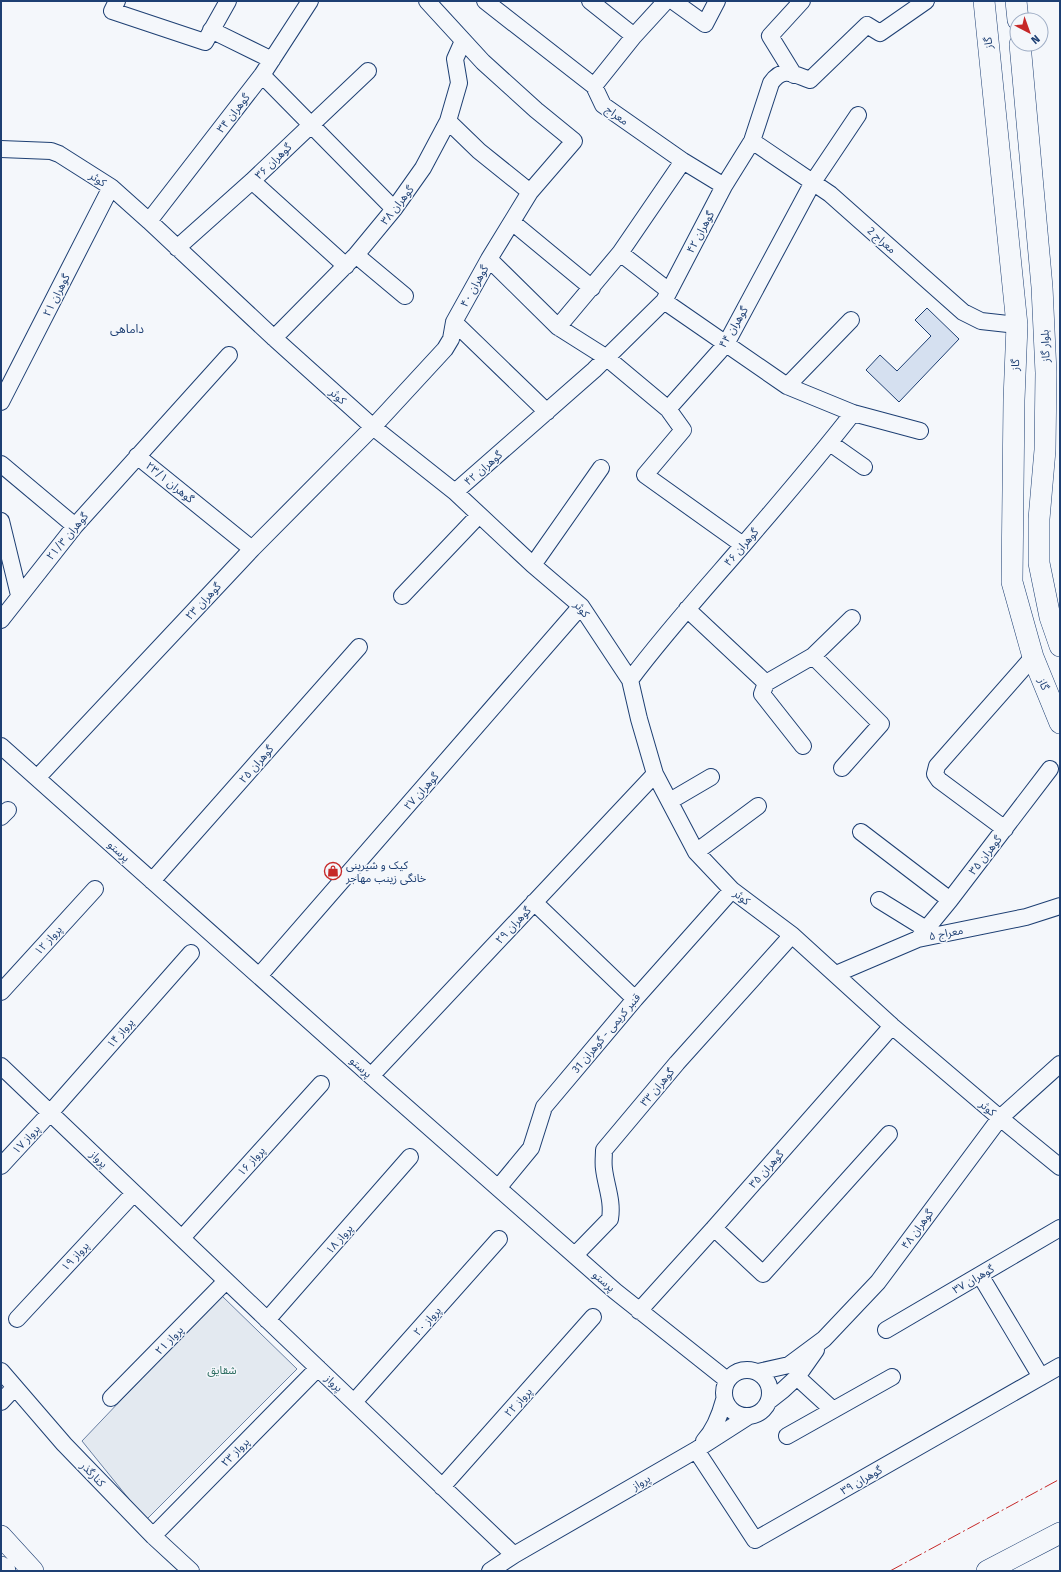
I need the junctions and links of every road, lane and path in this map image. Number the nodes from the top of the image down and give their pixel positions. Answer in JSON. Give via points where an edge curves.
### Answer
{"nodes":[{"id":1,"x":117,"y":1,"type":"edge"},
{"id":2,"x":228,"y":1,"type":"edge"},
{"id":3,"x":310,"y":1,"type":"edge"},
{"id":4,"x":427,"y":1,"type":"edge"},
{"id":5,"x":590,"y":1,"type":"edge"},
{"id":6,"x":666,"y":1,"type":"edge"},
{"id":7,"x":673,"y":1,"type":"edge"},
{"id":8,"x":717,"y":1,"type":"edge"},
{"id":9,"x":802,"y":1,"type":"edge"},
{"id":10,"x":926,"y":1,"type":"edge"},
{"id":11,"x":984,"y":1,"type":"edge"},
{"id":12,"x":1016,"y":1,"type":"edge"},
{"id":13,"x":495,"y":4,"type":"edge"},
{"id":14,"x":1017,"y":12,"type":"edge"},
{"id":15,"x":211,"y":30,"type":"junction"},
{"id":16,"x":634,"y":36,"type":"junction"},
{"id":17,"x":463,"y":41,"type":"junction"},
{"id":18,"x":1021,"y":52,"type":"edge"},
{"id":19,"x":272,"y":60,"type":"junction"},
{"id":20,"x":368,"y":71,"type":"dead end"},
{"id":21,"x":262,"y":75,"type":"junction"},
{"id":22,"x":794,"y":75,"type":"junction"},
{"id":23,"x":594,"y":86,"type":"junction"},
{"id":24,"x":858,"y":115,"type":"dead end"},
{"id":25,"x":448,"y":121,"type":"junction"},
{"id":26,"x":311,"y":124,"type":"junction"},
{"id":27,"x":752,"y":141,"type":"junction"},
{"id":28,"x":1,"y":149,"type":"edge"},
{"id":29,"x":683,"y":161,"type":"junction"},
{"id":30,"x":252,"y":181,"type":"junction"},
{"id":31,"x":813,"y":182,"type":"junction"},
{"id":32,"x":724,"y":186,"type":"junction"},
{"id":33,"x":111,"y":188,"type":"junction"},
{"id":34,"x":530,"y":192,"type":"junction"},
{"id":35,"x":394,"y":209,"type":"junction"},
{"id":36,"x":149,"y":221,"type":"junction"},
{"id":37,"x":512,"y":222,"type":"junction"},
{"id":38,"x":177,"y":248,"type":"junction"},
{"id":39,"x":620,"y":254,"type":"junction"},
{"id":40,"x":351,"y":260,"type":"junction"},
{"id":41,"x":489,"y":260,"type":"junction"},
{"id":42,"x":592,"y":288,"type":"junction"},
{"id":43,"x":405,"y":296,"type":"dead end"},
{"id":44,"x":666,"y":296,"type":"junction"},
{"id":45,"x":851,"y":320,"type":"dead end"},
{"id":46,"x":454,"y":322,"type":"junction"},
{"id":47,"x":1017,"y":325,"type":"junction"},
{"id":48,"x":558,"y":327,"type":"junction"},
{"id":49,"x":274,"y":338,"type":"junction"},
{"id":50,"x":726,"y":344,"type":"junction"},
{"id":51,"x":229,"y":355,"type":"dead end"},
{"id":52,"x":606,"y":358,"type":"junction"},
{"id":53,"x":787,"y":386,"type":"junction"},
{"id":54,"x":1,"y":402,"type":"edge"},
{"id":55,"x":668,"y":409,"type":"junction"},
{"id":56,"x":547,"y":412,"type":"junction"},
{"id":57,"x":853,"y":413,"type":"junction"},
{"id":58,"x":373,"y":427,"type":"junction"},
{"id":59,"x":920,"y":431,"type":"dead end"},
{"id":60,"x":830,"y":443,"type":"junction"},
{"id":61,"x":137,"y":456,"type":"junction"},
{"id":62,"x":1,"y":464,"type":"edge"},
{"id":63,"x":864,"y":467,"type":"dead end"},
{"id":64,"x":601,"y":468,"type":"dead end"},
{"id":65,"x":455,"y":492,"type":"junction"},
{"id":66,"x":479,"y":515,"type":"junction"},
{"id":67,"x":1,"y":521,"type":"edge"},
{"id":68,"x":75,"y":526,"type":"junction"},
{"id":69,"x":743,"y":545,"type":"junction"},
{"id":70,"x":252,"y":549,"type":"junction"},
{"id":71,"x":534,"y":565,"type":"junction"},
{"id":72,"x":19,"y":595,"type":"junction"},
{"id":73,"x":402,"y":596,"type":"dead end"},
{"id":74,"x":582,"y":606,"type":"junction"},
{"id":75,"x":687,"y":609,"type":"junction"},
{"id":76,"x":852,"y":618,"type":"dead end"},
{"id":77,"x":1,"y":620,"type":"edge"},
{"id":78,"x":1060,"y":646,"type":"edge"},
{"id":79,"x":359,"y":647,"type":"dead end"},
{"id":80,"x":813,"y":656,"type":"junction"},
{"id":81,"x":1033,"y":657,"type":"junction"},
{"id":82,"x":630,"y":680,"type":"junction"},
{"id":83,"x":766,"y":683,"type":"junction"},
{"id":84,"x":1060,"y":723,"type":"edge"},
{"id":85,"x":1,"y":746,"type":"edge"},
{"id":86,"x":803,"y":746,"type":"dead end"},
{"id":87,"x":842,"y":768,"type":"dead end"},
{"id":88,"x":1050,"y":769,"type":"dead end"},
{"id":89,"x":655,"y":774,"type":"junction"},
{"id":90,"x":711,"y":777,"type":"dead end"},
{"id":91,"x":37,"y":778,"type":"junction"},
{"id":92,"x":670,"y":801,"type":"junction"},
{"id":93,"x":758,"y":806,"type":"dead end"},
{"id":94,"x":1004,"y":829,"type":"junction"},
{"id":95,"x":861,"y":832,"type":"dead end"},
{"id":96,"x":696,"y":852,"type":"junction"},
{"id":97,"x":152,"y":880,"type":"junction"},
{"id":98,"x":95,"y":888,"type":"dead end"},
{"id":99,"x":732,"y":890,"type":"junction"},
{"id":100,"x":879,"y":900,"type":"dead end"},
{"id":101,"x":950,"y":900,"type":"junction"},
{"id":102,"x":534,"y":902,"type":"junction"},
{"id":103,"x":1060,"y":906,"type":"edge"},
{"id":104,"x":922,"y":934,"type":"junction"},
{"id":105,"x":792,"y":935,"type":"junction"},
{"id":106,"x":191,"y":953,"type":"dead end"},
{"id":107,"x":836,"y":974,"type":"junction"},
{"id":108,"x":259,"y":976,"type":"junction"},
{"id":109,"x":1,"y":992,"type":"edge"},
{"id":110,"x":635,"y":999,"type":"junction"},
{"id":111,"x":892,"y":1026,"type":"junction"},
{"id":112,"x":1060,"y":1064,"type":"edge"},
{"id":113,"x":1,"y":1066,"type":"edge"},
{"id":114,"x":371,"y":1076,"type":"junction"},
{"id":115,"x":321,"y":1084,"type":"dead end"},
{"id":116,"x":50,"y":1112,"type":"junction"},
{"id":117,"x":1000,"y":1118,"type":"junction"},
{"id":118,"x":889,"y":1134,"type":"dead end"},
{"id":119,"x":410,"y":1157,"type":"dead end"},
{"id":120,"x":1,"y":1166,"type":"edge"},
{"id":121,"x":1060,"y":1167,"type":"edge"},
{"id":122,"x":498,"y":1188,"type":"junction"},
{"id":123,"x":134,"y":1193,"type":"junction"},
{"id":124,"x":714,"y":1228,"type":"junction"},
{"id":125,"x":1060,"y":1228,"type":"edge"},
{"id":126,"x":182,"y":1238,"type":"junction"},
{"id":127,"x":499,"y":1239,"type":"dead end"},
{"id":128,"x":575,"y":1255,"type":"junction"},
{"id":129,"x":980,"y":1275,"type":"junction"},
{"id":130,"x":226,"y":1281,"type":"junction"},
{"id":131,"x":639,"y":1311,"type":"junction"},
{"id":132,"x":593,"y":1317,"type":"dead end"},
{"id":133,"x":16,"y":1319,"type":"dead end"},
{"id":134,"x":268,"y":1320,"type":"junction"},
{"id":135,"x":886,"y":1330,"type":"dead end"},
{"id":136,"x":824,"y":1339,"type":"junction"},
{"id":137,"x":1060,"y":1366,"type":"edge"},
{"id":138,"x":318,"y":1368,"type":"junction"},
{"id":139,"x":1,"y":1371,"type":"edge"},
{"id":140,"x":758,"y":1372,"type":"junction"},
{"id":141,"x":797,"y":1377,"type":"junction"},
{"id":142,"x":892,"y":1377,"type":"dead end"},
{"id":143,"x":1041,"y":1377,"type":"junction"},
{"id":144,"x":727,"y":1380,"type":"junction"},
{"id":145,"x":15,"y":1387,"type":"junction"},
{"id":146,"x":111,"y":1398,"type":"dead end"},
{"id":147,"x":724,"y":1400,"type":"junction"},
{"id":148,"x":769,"y":1401,"type":"junction"},
{"id":149,"x":1,"y":1402,"type":"edge"},
{"id":150,"x":354,"y":1402,"type":"junction"},
{"id":151,"x":833,"y":1410,"type":"junction"},
{"id":152,"x":749,"y":1416,"type":"junction"},
{"id":153,"x":787,"y":1436,"type":"dead end"},
{"id":154,"x":696,"y":1450,"type":"junction"},
{"id":155,"x":442,"y":1487,"type":"junction"},
{"id":156,"x":1060,"y":1533,"type":"edge"},
{"id":157,"x":1,"y":1536,"type":"edge"},
{"id":158,"x":153,"y":1536,"type":"junction"},
{"id":159,"x":514,"y":1556,"type":"junction"},
{"id":160,"x":1,"y":1567,"type":"edge"},
{"id":161,"x":5,"y":1571,"type":"edge"},
{"id":162,"x":33,"y":1571,"type":"edge"},
{"id":163,"x":191,"y":1571,"type":"edge"},
{"id":164,"x":490,"y":1571,"type":"edge"},
{"id":165,"x":987,"y":1571,"type":"edge"}],
"edges":[{"from":1,"to":15,"type":"street","via":[[112,11],[205,42]]},
{"from":2,"to":15,"type":"street"},
{"from":3,"to":19,"type":"street","name":"گوهران ۳۴"},
{"from":4,"to":17,"type":"street"},
{"from":5,"to":16,"type":"street"},
{"from":6,"to":16,"type":"street"},
{"from":7,"to":8,"type":"street","via":[[705,24]]},
{"from":9,"to":22,"type":"street","via":[[770,36]]},
{"from":10,"to":22,"type":"street","name":"گوهران ۴۲","via":[[880,33],[867,25],[810,80]]},
{"from":11,"to":47,"type":"main road","name":"گاز"},
{"from":12,"to":14,"type":"main road"},
{"from":13,"to":23,"type":"street","name":"معراج"},
{"from":15,"to":19,"type":"street"},
{"from":16,"to":23,"type":"street"},
{"from":17,"to":25,"type":"street","name":"گوهران ۳۸","via":[[455,60],[459,83]]},
{"from":17,"to":34,"type":"street","name":"گوهران ۴۰","via":[[494,73],[574,141]]},
{"from":18,"to":78,"type":"main road","name":"بلوار گاز","via":[[1042,287],[1046,373],[1046,450],[1039,519],[1039,562],[1050,617]]},
{"from":19,"to":21,"type":"street","name":"گوهران ۳۴"},
{"from":20,"to":26,"type":"street","name":"گوهران ۳۶"},
{"from":21,"to":26,"type":"street"},
{"from":21,"to":36,"type":"street","name":"گوهران ۳۴"},
{"from":22,"to":27,"type":"street","name":"گوهران ۴۲","via":[[776,75]]},
{"from":23,"to":29,"type":"street","name":"معراج","via":[[603,105]]},
{"from":24,"to":31,"type":"street","name":"گوهران ۴۴"},
{"from":25,"to":34,"type":"street","via":[[479,151]]},
{"from":25,"to":35,"type":"street","name":"گوهران ۳۸","via":[[423,168]]},
{"from":26,"to":30,"type":"street","name":"گوهران ۳۶"},
{"from":26,"to":35,"type":"street"},
{"from":27,"to":31,"type":"street","name":"معراج 2"},
{"from":27,"to":32,"type":"street","name":"گوهران ۴۲"},
{"from":28,"to":33,"type":"street","name":"کوثر","via":[[51,151]]},
{"from":29,"to":32,"type":"street","name":"معراج"},
{"from":29,"to":39,"type":"street"},
{"from":30,"to":38,"type":"street","name":"گوهران ۳۶"},
{"from":30,"to":40,"type":"street"},
{"from":31,"to":47,"type":"street","name":"معراج 2","via":[[830,194],[962,312],[981,321]]},
{"from":31,"to":50,"type":"street","name":"گوهران ۴۴"},
{"from":32,"to":44,"type":"street","name":"گوهران ۴۲"},
{"from":33,"to":36,"type":"street","name":"کوثر"},
{"from":33,"to":54,"type":"street","name":"گوهران ۲۱"},
{"from":34,"to":37,"type":"street","name":"گوهران ۴۰"},
{"from":35,"to":40,"type":"street","name":"گوهران ۳۸"},
{"from":36,"to":38,"type":"street","name":"کوثر"},
{"from":37,"to":41,"type":"street","name":"گوهران ۴۰"},
{"from":37,"to":42,"type":"street"},
{"from":38,"to":49,"type":"street","name":"کوثر"},
{"from":39,"to":42,"type":"street"},
{"from":39,"to":44,"type":"street"},
{"from":40,"to":43,"type":"street"},
{"from":40,"to":49,"type":"street","name":"گوهران ۳۸"},
{"from":41,"to":46,"type":"street","name":"گوهران ۴۰"},
{"from":41,"to":48,"type":"street"},
{"from":42,"to":48,"type":"street"},
{"from":44,"to":50,"type":"street"},
{"from":44,"to":52,"type":"street","name":"گوهران ۴۲"},
{"from":45,"to":53,"type":"street"},
{"from":46,"to":56,"type":"street"},
{"from":46,"to":58,"type":"street","name":"گوهران ۴۰","via":[[451,339],[445,349]]},
{"from":47,"to":81,"type":"main road","name":"گاز","via":[[1012,582]]},
{"from":48,"to":52,"type":"street"},
{"from":49,"to":58,"type":"street","name":"کوثر"},
{"from":50,"to":53,"type":"street"},
{"from":50,"to":55,"type":"street","name":"گوهران ۴۴"},
{"from":51,"to":61,"type":"street","name":"گوهران ۲۳/۱"},
{"from":52,"to":55,"type":"street"},
{"from":52,"to":56,"type":"street","name":"گوهران ۴۲"},
{"from":53,"to":57,"type":"street"},
{"from":55,"to":69,"type":"street","via":[[683,430],[645,475]]},
{"from":56,"to":65,"type":"street","name":"گوهران ۴۲"},
{"from":57,"to":59,"type":"street"},
{"from":57,"to":60,"type":"street","name":"گوهران ۴۶"},
{"from":58,"to":65,"type":"street","name":"کوثر"},
{"from":58,"to":70,"type":"street","name":"گوهران ۲۳"},
{"from":60,"to":63,"type":"street"},
{"from":60,"to":69,"type":"street","name":"گوهران ۴۶"},
{"from":61,"to":68,"type":"street","name":"گوهران ۲۱/۳"},
{"from":61,"to":70,"type":"street","name":"گوهران ۲۳/۱"},
{"from":62,"to":68,"type":"street"},
{"from":64,"to":71,"type":"street"},
{"from":65,"to":66,"type":"street","name":"کوثر"},
{"from":66,"to":71,"type":"street","name":"کوثر"},
{"from":66,"to":73,"type":"street"},
{"from":67,"to":72,"type":"street"},
{"from":68,"to":72,"type":"street","name":"گوهران ۲۱/۳"},
{"from":69,"to":75,"type":"street","name":"گوهران ۴۶"},
{"from":70,"to":91,"type":"street","name":"گوهران ۲۳"},
{"from":71,"to":74,"type":"street","name":"کوثر"},
{"from":72,"to":77,"type":"street","name":"گوهران ۲۱/۳"},
{"from":74,"to":82,"type":"street","name":"کوثر"},
{"from":74,"to":108,"type":"street","name":"گوهران ۲۷"},
{"from":75,"to":82,"type":"street","name":"گوهران ۴۶"},
{"from":75,"to":83,"type":"street"},
{"from":76,"to":80,"type":"street"},
{"from":79,"to":97,"type":"street","name":"گوهران ۲۵"},
{"from":80,"to":83,"type":"street"},
{"from":80,"to":87,"type":"street","via":[[881,724]]},
{"from":81,"to":84,"type":"main road","name":"گاز"},
{"from":81,"to":94,"type":"street","via":[[937,766],[935,774],[939,780]]},
{"from":82,"to":89,"type":"street","name":"کوثر"},
{"from":83,"to":86,"type":"street","via":[[762,694]]},
{"from":85,"to":91,"type":"street","name":"پرستو"},
{"from":88,"to":94,"type":"street","name":"گوهران ۳۵"},
{"from":89,"to":92,"type":"street","name":"کوثر"},
{"from":89,"to":102,"type":"street","name":"گوهران ۲۹"},
{"from":90,"to":92,"type":"street"},
{"from":91,"to":97,"type":"street","name":"پرستو"},
{"from":92,"to":96,"type":"street","name":"کوثر"},
{"from":93,"to":96,"type":"street"},
{"from":94,"to":101,"type":"street","name":"گوهران ۳۵"},
{"from":95,"to":101,"type":"street"},
{"from":96,"to":99,"type":"street","name":"کوثر"},
{"from":97,"to":108,"type":"street","name":"پرستو"},
{"from":98,"to":109,"type":"street","name":"پرواز ۱۲"},
{"from":99,"to":105,"type":"street","name":"کوثر"},
{"from":99,"to":110,"type":"street","name":"قنبر کریمی - گوهران 31"},
{"from":100,"to":104,"type":"street"},
{"from":101,"to":104,"type":"street","name":"گوهران ۳۵"},
{"from":102,"to":110,"type":"street"},
{"from":102,"to":114,"type":"street","name":"گوهران ۲۹"},
{"from":103,"to":104,"type":"street","name":"معراج ۵","via":[[1026,917]]},
{"from":104,"to":107,"type":"street","name":"معراج ۵"},
{"from":105,"to":107,"type":"street","name":"کوثر"},
{"from":105,"to":128,"type":"street","name":"گوهران ۳۳","via":[[677,1063],[604,1150],[610,1219]]},
{"from":106,"to":116,"type":"street","name":"پرواز ۱۴"},
{"from":107,"to":111,"type":"street","name":"کوثر"},
{"from":108,"to":114,"type":"street","name":"پرستو"},
{"from":110,"to":122,"type":"street","name":"قنبر کریمی - گوهران 31","via":[[544,1107],[531,1148]]},
{"from":111,"to":117,"type":"street","name":"کوثر"},
{"from":111,"to":124,"type":"street","name":"گوهران ۳۵"},
{"from":112,"to":117,"type":"street","name":"گوهران ۴۸"},
{"from":113,"to":116,"type":"street","name":"پرواز"},
{"from":114,"to":122,"type":"street","name":"پرستو"},
{"from":115,"to":126,"type":"street","name":"پرواز ۱۶"},
{"from":116,"to":120,"type":"street","name":"پرواز ۱۷"},
{"from":116,"to":123,"type":"street","name":"پرواز"},
{"from":117,"to":121,"type":"street","name":"کوثر"},
{"from":117,"to":136,"type":"street","name":"گوهران ۴۸","via":[[878,1282]]},
{"from":118,"to":124,"type":"street","via":[[763,1274]]},
{"from":119,"to":134,"type":"street","name":"پرواز ۱۸"},
{"from":122,"to":128,"type":"street","name":"پرستو"},
{"from":123,"to":126,"type":"street","name":"پرواز"},
{"from":123,"to":133,"type":"street","name":"پرواز ۱۹"},
{"from":124,"to":131,"type":"street","name":"گوهران ۳۵"},
{"from":125,"to":129,"type":"street","name":"گوهران ۳۷"},
{"from":126,"to":130,"type":"street","name":"پرواز"},
{"from":127,"to":150,"type":"street","name":"پرواز ۲۰"},
{"from":128,"to":131,"type":"street","name":"پرستو"},
{"from":129,"to":135,"type":"street","name":"گوهران ۳۷"},
{"from":129,"to":143,"type":"street"},
{"from":130,"to":134,"type":"street","name":"پرواز"},
{"from":130,"to":146,"type":"street","name":"پرواز ۲۱"},
{"from":131,"to":144,"type":"street","name":"پرستو"},
{"from":132,"to":155,"type":"street","name":"پرواز ۲۲"},
{"from":134,"to":138,"type":"street","name":"پرواز"},
{"from":136,"to":140,"type":"street","name":"گوهران ۴۸","via":[[789,1365]]},
{"from":136,"to":141,"type":"street"},
{"from":137,"to":143,"type":"street","name":"گوهران ۳۹"},
{"from":138,"to":150,"type":"street","name":"پرواز"},
{"from":138,"to":158,"type":"street","name":"پرواز ۲۳"},
{"from":139,"to":145,"type":"street","name":"کنارگذر"},
{"from":140,"to":144,"type":"street","via":[[747,1369],[735,1372]]},
{"from":140,"to":148,"type":"street","via":[[769,1384]]},
{"from":141,"to":148,"type":"street"},
{"from":141,"to":151,"type":"street"},
{"from":142,"to":151,"type":"street"},
{"from":143,"to":154,"type":"street","name":"گوهران ۳۹","via":[[755,1540]]},
{"from":144,"to":147,"type":"street","via":[[723,1390]]},
{"from":145,"to":149,"type":"street"},
{"from":145,"to":158,"type":"street","name":"کنارگذر","via":[[64,1444]]},
{"from":147,"to":152,"type":"street","via":[[729,1409],[738,1415]]},
{"from":147,"to":154,"type":"street","via":[[719,1418],[710,1434]]},
{"from":148,"to":152,"type":"street","via":[[761,1411]]},
{"from":150,"to":155,"type":"street","name":"پرواز"},
{"from":151,"to":153,"type":"street"},
{"from":152,"to":154,"type":"street","name":"پرواز"},
{"from":154,"to":159,"type":"street","name":"پرواز"},
{"from":155,"to":159,"type":"street","name":"پرواز"},
{"from":156,"to":165,"type":"main road"},
{"from":157,"to":162,"type":"main road"},
{"from":158,"to":163,"type":"street","name":"کنارگذر"},
{"from":159,"to":164,"type":"street"},
{"from":160,"to":161,"type":"main road"}]}
